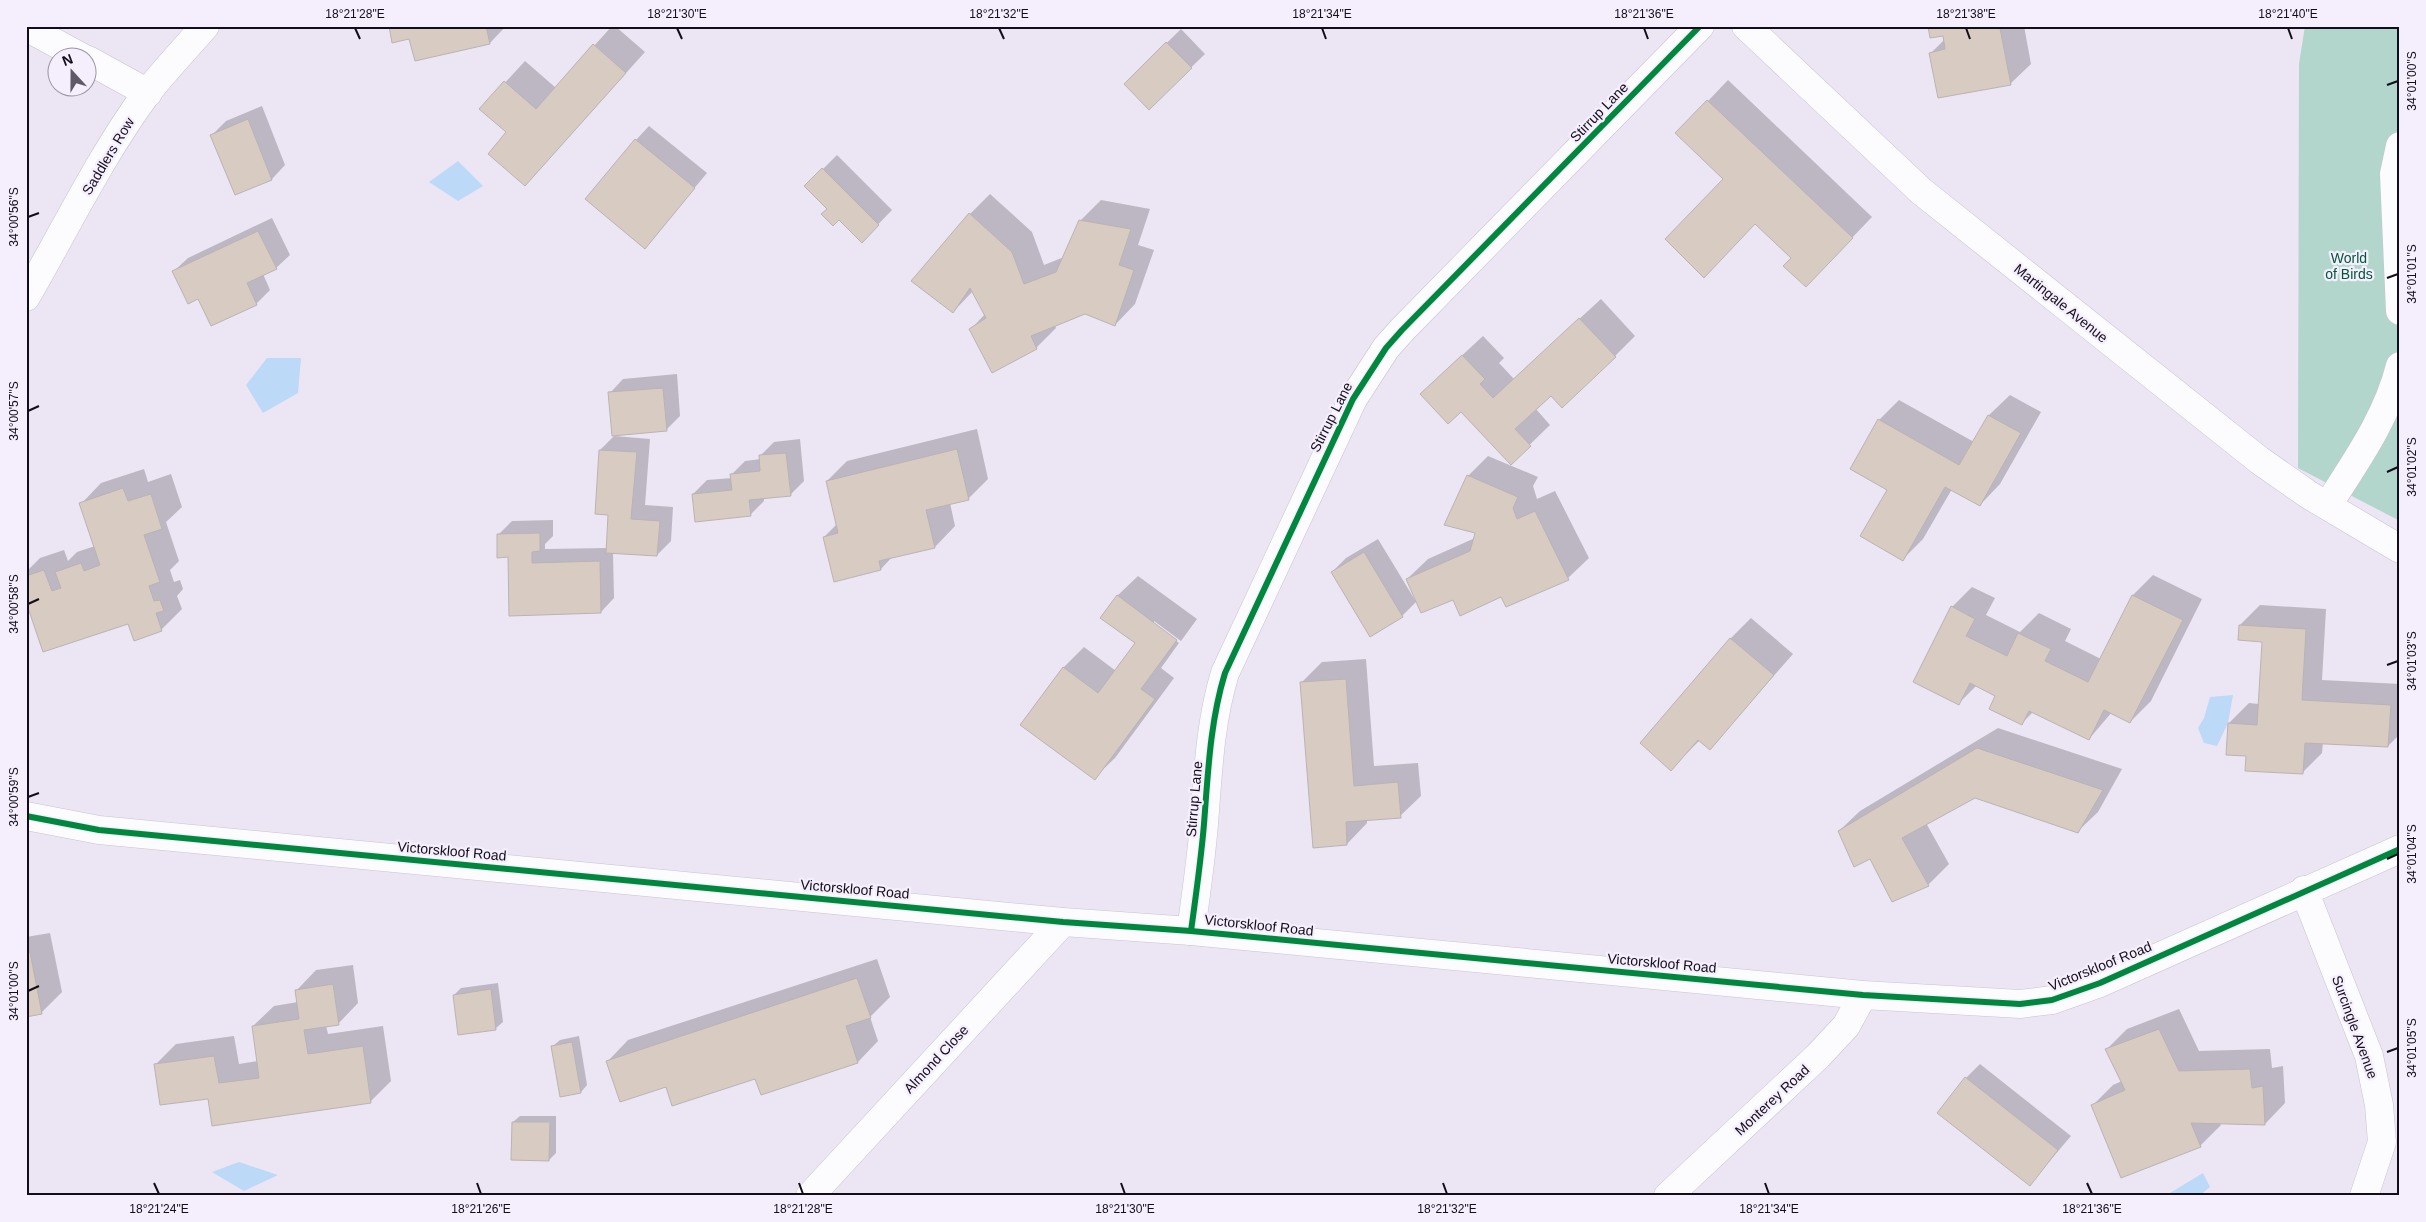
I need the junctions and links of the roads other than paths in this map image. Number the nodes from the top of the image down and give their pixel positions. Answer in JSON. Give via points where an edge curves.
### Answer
{"nodes":[{"id":1,"x":205,"y":26,"type":"edge"},
{"id":2,"x":1700,"y":26,"type":"edge"},
{"id":3,"x":1746,"y":26,"type":"edge"},
{"id":4,"x":26,"y":27,"type":"edge"},
{"id":5,"x":65,"y":48,"type":"edge"},
{"id":6,"x":98,"y":65,"type":"edge"},
{"id":7,"x":148,"y":92,"type":"junction"},
{"id":8,"x":2400,"y":146,"type":"edge"},
{"id":9,"x":26,"y":297,"type":"edge"},
{"id":10,"x":2400,"y":311,"type":"edge"},
{"id":11,"x":2400,"y":366,"type":"edge"},
{"id":12,"x":2328,"y":506,"type":"junction"},
{"id":13,"x":2400,"y":549,"type":"edge"},
{"id":14,"x":26,"y":816,"type":"edge"},
{"id":15,"x":2400,"y":849,"type":"edge"},
{"id":16,"x":2304,"y":890,"type":"junction"},
{"id":17,"x":1063,"y":922,"type":"junction"},
{"id":18,"x":1191,"y":931,"type":"junction"},
{"id":19,"x":1863,"y":994,"type":"junction"},
{"id":20,"x":810,"y":1196,"type":"edge"},
{"id":21,"x":1668,"y":1196,"type":"edge"},
{"id":22,"x":2364,"y":1196,"type":"edge"}],
"edges":[{"from":1,"to":7,"type":"street","name":"Saddlers Row"},
{"from":2,"to":18,"type":"street","name":"Stirrup Lane","via":[[1402,330],[1386,348],[1353,399],[1224,673],[1212,732]]},
{"from":3,"to":12,"type":"street","name":"Martingale Avenue","via":[[1921,191],[2259,460]]},
{"from":4,"to":5,"type":"street"},
{"from":6,"to":7,"type":"street"},
{"from":7,"to":9,"type":"street","name":"Saddlers Row","via":[[114,144]]},
{"from":8,"to":10,"type":"street","via":[[2394,174]]},
{"from":11,"to":12,"type":"street","via":[[2390,399],[2370,440]]},
{"from":12,"to":13,"type":"street","name":"Martingale Avenue"},
{"from":14,"to":17,"type":"street","name":"Victorskloof Road","via":[[99,830]]},
{"from":15,"to":16,"type":"street","name":"Victorskloof Road"},
{"from":16,"to":19,"type":"street","name":"Victorskloof Road","via":[[2100,983],[2052,1000],[2020,1004]]},
{"from":16,"to":22,"type":"street","name":"Surcingle Avenue","via":[[2369,1056],[2376,1085],[2382,1142]]},
{"from":17,"to":18,"type":"street","name":"Victorskloof Road"},
{"from":17,"to":20,"type":"street","name":"Almond Close"},
{"from":18,"to":19,"type":"street","name":"Victorskloof Road"},
{"from":19,"to":21,"type":"street","name":"Monterey Road","via":[[1846,1026],[1818,1056]]}]}
